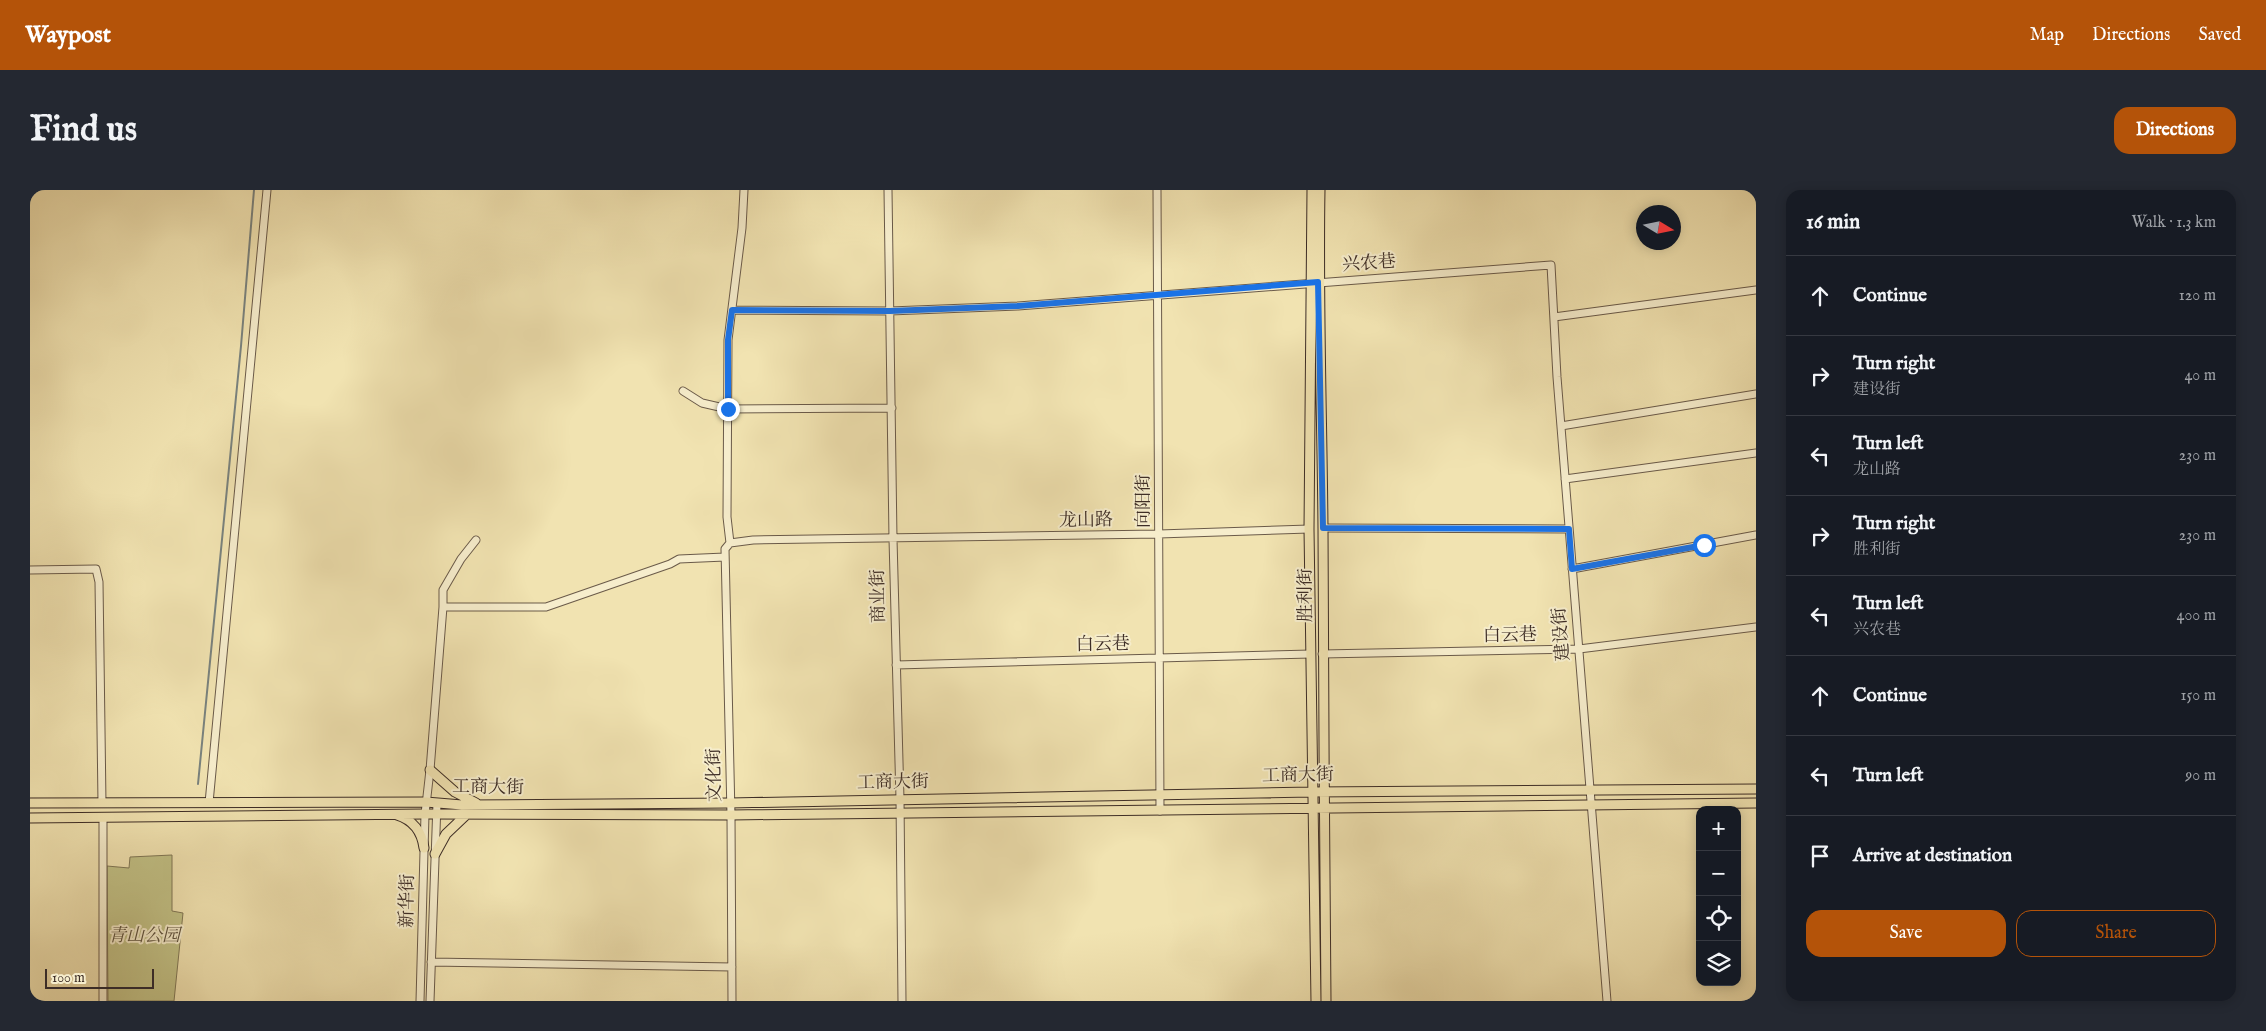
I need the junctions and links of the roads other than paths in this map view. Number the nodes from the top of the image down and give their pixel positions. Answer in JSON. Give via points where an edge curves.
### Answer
{"nodes":[{"id":1,"x":267,"y":190,"type":"edge"},
{"id":2,"x":744,"y":190,"type":"edge"},
{"id":3,"x":888,"y":190,"type":"edge"},
{"id":4,"x":1157,"y":190,"type":"edge"},
{"id":5,"x":1312,"y":190,"type":"edge"},
{"id":6,"x":1320,"y":190,"type":"edge"},
{"id":7,"x":1551,"y":265,"type":"joint"},
{"id":8,"x":1314,"y":282,"type":"junction"},
{"id":9,"x":1756,"y":290,"type":"edge"},
{"id":10,"x":1158,"y":296,"type":"junction"},
{"id":11,"x":732,"y":310,"type":"junction"},
{"id":12,"x":890,"y":311,"type":"junction"},
{"id":13,"x":1554,"y":317,"type":"junction"},
{"id":14,"x":684,"y":391,"type":"dead end"},
{"id":15,"x":1756,"y":394,"type":"edge"},
{"id":16,"x":892,"y":408,"type":"junction"},
{"id":17,"x":728,"y":409,"type":"junction"},
{"id":18,"x":1561,"y":426,"type":"junction"},
{"id":19,"x":1756,"y":453,"type":"edge"},
{"id":20,"x":1565,"y":479,"type":"junction"},
{"id":21,"x":1323,"y":528,"type":"junction"},
{"id":22,"x":1309,"y":529,"type":"junction"},
{"id":23,"x":1569,"y":529,"type":"junction"},
{"id":24,"x":1159,"y":534,"type":"junction"},
{"id":25,"x":1756,"y":535,"type":"edge"},
{"id":26,"x":893,"y":539,"type":"junction"},
{"id":27,"x":476,"y":540,"type":"dead end"},
{"id":28,"x":727,"y":546,"type":"junction"},
{"id":29,"x":725,"y":557,"type":"junction"},
{"id":30,"x":1572,"y":569,"type":"junction"},
{"id":31,"x":30,"y":570,"type":"edge"},
{"id":32,"x":443,"y":607,"type":"junction"},
{"id":33,"x":1756,"y":627,"type":"edge"},
{"id":34,"x":1579,"y":649,"type":"junction"},
{"id":35,"x":1311,"y":654,"type":"junction"},
{"id":36,"x":1322,"y":654,"type":"junction"},
{"id":37,"x":1160,"y":659,"type":"junction"},
{"id":38,"x":896,"y":665,"type":"junction"},
{"id":39,"x":430,"y":770,"type":"junction"},
{"id":40,"x":1756,"y":789,"type":"edge"},
{"id":41,"x":1591,"y":791,"type":"junction"},
{"id":42,"x":1312,"y":792,"type":"junction"},
{"id":43,"x":1324,"y":792,"type":"junction"},
{"id":44,"x":1161,"y":795,"type":"junction"},
{"id":45,"x":900,"y":799,"type":"junction"},
{"id":46,"x":102,"y":802,"type":"junction"},
{"id":47,"x":426,"y":802,"type":"junction"},
{"id":48,"x":30,"y":803,"type":"edge"},
{"id":49,"x":209,"y":803,"type":"junction"},
{"id":50,"x":437,"y":803,"type":"junction"},
{"id":51,"x":730,"y":803,"type":"junction"},
{"id":52,"x":1756,"y":803,"type":"edge"},
{"id":53,"x":481,"y":805,"type":"junction"},
{"id":54,"x":1592,"y":806,"type":"junction"},
{"id":55,"x":1312,"y":809,"type":"junction"},
{"id":56,"x":1324,"y":809,"type":"junction"},
{"id":57,"x":1160,"y":811,"type":"junction"},
{"id":58,"x":900,"y":813,"type":"junction"},
{"id":59,"x":392,"y":814,"type":"junction"},
{"id":60,"x":425,"y":814,"type":"junction"},
{"id":61,"x":437,"y":814,"type":"junction"},
{"id":62,"x":466,"y":815,"type":"junction"},
{"id":63,"x":731,"y":815,"type":"junction"},
{"id":64,"x":30,"y":818,"type":"edge"},
{"id":65,"x":103,"y":818,"type":"junction"},
{"id":66,"x":424,"y":848,"type":"junction"},
{"id":67,"x":435,"y":854,"type":"junction"},
{"id":68,"x":431,"y":962,"type":"junction"},
{"id":69,"x":732,"y":967,"type":"junction"},
{"id":70,"x":103,"y":1001,"type":"edge"},
{"id":71,"x":420,"y":1001,"type":"edge"},
{"id":72,"x":430,"y":1001,"type":"edge"},
{"id":73,"x":732,"y":1001,"type":"edge"},
{"id":74,"x":902,"y":1001,"type":"edge"},
{"id":75,"x":1316,"y":1001,"type":"edge"},
{"id":76,"x":1326,"y":1001,"type":"edge"},
{"id":77,"x":1607,"y":1001,"type":"edge"}],
"edges":[{"from":1,"to":49,"type":"street"},
{"from":2,"to":11,"type":"street","name":"文化街"},
{"from":3,"to":12,"type":"street","name":"商业街"},
{"from":4,"to":10,"type":"street","name":"向阳街"},
{"from":5,"to":8,"type":"main road","name":"胜利街"},
{"from":6,"to":8,"type":"main road","name":"胜利街"},
{"from":7,"to":8,"type":"street","name":"兴农巷"},
{"from":7,"to":13,"type":"street","name":"建设街"},
{"from":8,"to":10,"type":"street","name":"兴农巷"},
{"from":8,"to":21,"type":"main road","name":"胜利街"},
{"from":8,"to":22,"type":"main road","name":"胜利街"},
{"from":9,"to":13,"type":"street"},
{"from":10,"to":12,"type":"street","name":"兴农巷"},
{"from":10,"to":24,"type":"street","name":"向阳街"},
{"from":11,"to":12,"type":"street","name":"兴农巷"},
{"from":11,"to":17,"type":"street","name":"文化街","via":[[728,340]]},
{"from":12,"to":16,"type":"street","name":"商业街"},
{"from":13,"to":18,"type":"street","name":"建设街"},
{"from":14,"to":17,"type":"street","via":[[702,403]]},
{"from":15,"to":18,"type":"street"},
{"from":16,"to":17,"type":"street"},
{"from":16,"to":26,"type":"street","name":"商业街"},
{"from":17,"to":28,"type":"street","name":"文化街"},
{"from":18,"to":20,"type":"street","name":"建设街"},
{"from":19,"to":20,"type":"street"},
{"from":20,"to":23,"type":"street","name":"建设街"},
{"from":21,"to":23,"type":"street"},
{"from":21,"to":36,"type":"main road","name":"胜利街"},
{"from":22,"to":24,"type":"street","name":"龙山路"},
{"from":22,"to":35,"type":"main road","name":"胜利街"},
{"from":23,"to":30,"type":"street","name":"建设街"},
{"from":24,"to":26,"type":"street","name":"龙山路"},
{"from":24,"to":37,"type":"street","name":"向阳街"},
{"from":25,"to":30,"type":"street"},
{"from":26,"to":28,"type":"street","name":"龙山路","via":[[754,540]]},
{"from":26,"to":38,"type":"street","name":"商业街"},
{"from":27,"to":32,"type":"street","name":"新华街","via":[[443,590]]},
{"from":28,"to":29,"type":"street","name":"文化街"},
{"from":29,"to":32,"type":"street","via":[[680,559],[546,608]]},
{"from":29,"to":51,"type":"street","name":"文化街"},
{"from":30,"to":34,"type":"street","name":"建设街"},
{"from":31,"to":46,"type":"street","via":[[96,568],[99,582]]},
{"from":32,"to":39,"type":"street","name":"新华街"},
{"from":33,"to":34,"type":"street","name":"白云巷"},
{"from":34,"to":36,"type":"street","name":"白云巷"},
{"from":34,"to":41,"type":"street","name":"建设街"},
{"from":35,"to":37,"type":"street","name":"白云巷"},
{"from":35,"to":42,"type":"main road","name":"胜利街"},
{"from":36,"to":43,"type":"main road","name":"胜利街"},
{"from":37,"to":38,"type":"street","name":"白云巷"},
{"from":37,"to":44,"type":"street","name":"向阳街"},
{"from":38,"to":45,"type":"street","name":"商业街"},
{"from":39,"to":47,"type":"street","name":"新华街"},
{"from":39,"to":53,"type":"main road","via":[[455,792]]},
{"from":40,"to":41,"type":"main road","name":"工商大街"},
{"from":41,"to":43,"type":"main road","name":"工商大街"},
{"from":41,"to":54,"type":"street","name":"建设街"},
{"from":42,"to":43,"type":"main road","name":"工商大街"},
{"from":42,"to":44,"type":"main road","name":"工商大街"},
{"from":42,"to":55,"type":"main road","name":"胜利街"},
{"from":43,"to":56,"type":"main road","name":"胜利街"},
{"from":44,"to":45,"type":"main road","name":"工商大街"},
{"from":44,"to":57,"type":"street","name":"向阳街"},
{"from":45,"to":51,"type":"main road","name":"工商大街"},
{"from":45,"to":58,"type":"street","name":"商业街"},
{"from":46,"to":48,"type":"main road","name":"工商大街"},
{"from":46,"to":49,"type":"main road","name":"工商大街"},
{"from":47,"to":49,"type":"main road","name":"工商大街"},
{"from":47,"to":50,"type":"main road","name":"工商大街"},
{"from":47,"to":60,"type":"street","name":"新华街"},
{"from":50,"to":53,"type":"main road","name":"工商大街"},
{"from":50,"to":61,"type":"street","name":"新华街"},
{"from":51,"to":53,"type":"main road","name":"工商大街"},
{"from":51,"to":63,"type":"street","name":"文化街"},
{"from":52,"to":54,"type":"main road","name":"工商大街"},
{"from":54,"to":56,"type":"main road","name":"工商大街"},
{"from":54,"to":77,"type":"street","name":"建设街"},
{"from":55,"to":56,"type":"main road","name":"工商大街"},
{"from":55,"to":57,"type":"main road","name":"工商大街"},
{"from":55,"to":75,"type":"main road","name":"胜利街"},
{"from":56,"to":76,"type":"main road","name":"胜利街"},
{"from":57,"to":58,"type":"main road","name":"工商大街"},
{"from":58,"to":63,"type":"main road","name":"工商大街"},
{"from":58,"to":74,"type":"street","name":"商业街"},
{"from":59,"to":60,"type":"main road","name":"工商大街"},
{"from":59,"to":65,"type":"main road","name":"工商大街"},
{"from":59,"to":66,"type":"main road","via":[[412,823],[420,832]]},
{"from":60,"to":61,"type":"main road","name":"工商大街"},
{"from":60,"to":66,"type":"street","name":"新华街"},
{"from":61,"to":62,"type":"main road","name":"工商大街"},
{"from":61,"to":67,"type":"street","name":"新华街"},
{"from":62,"to":63,"type":"main road","name":"工商大街"},
{"from":62,"to":67,"type":"main road","via":[[446,834]]},
{"from":63,"to":69,"type":"street","name":"文化街"},
{"from":64,"to":65,"type":"main road","name":"工商大街"},
{"from":65,"to":70,"type":"street"},
{"from":66,"to":71,"type":"street","name":"新华街"},
{"from":67,"to":68,"type":"street","name":"新华街"},
{"from":68,"to":69,"type":"street"},
{"from":68,"to":72,"type":"street","name":"新华街"},
{"from":69,"to":73,"type":"street","name":"文化街"}]}
